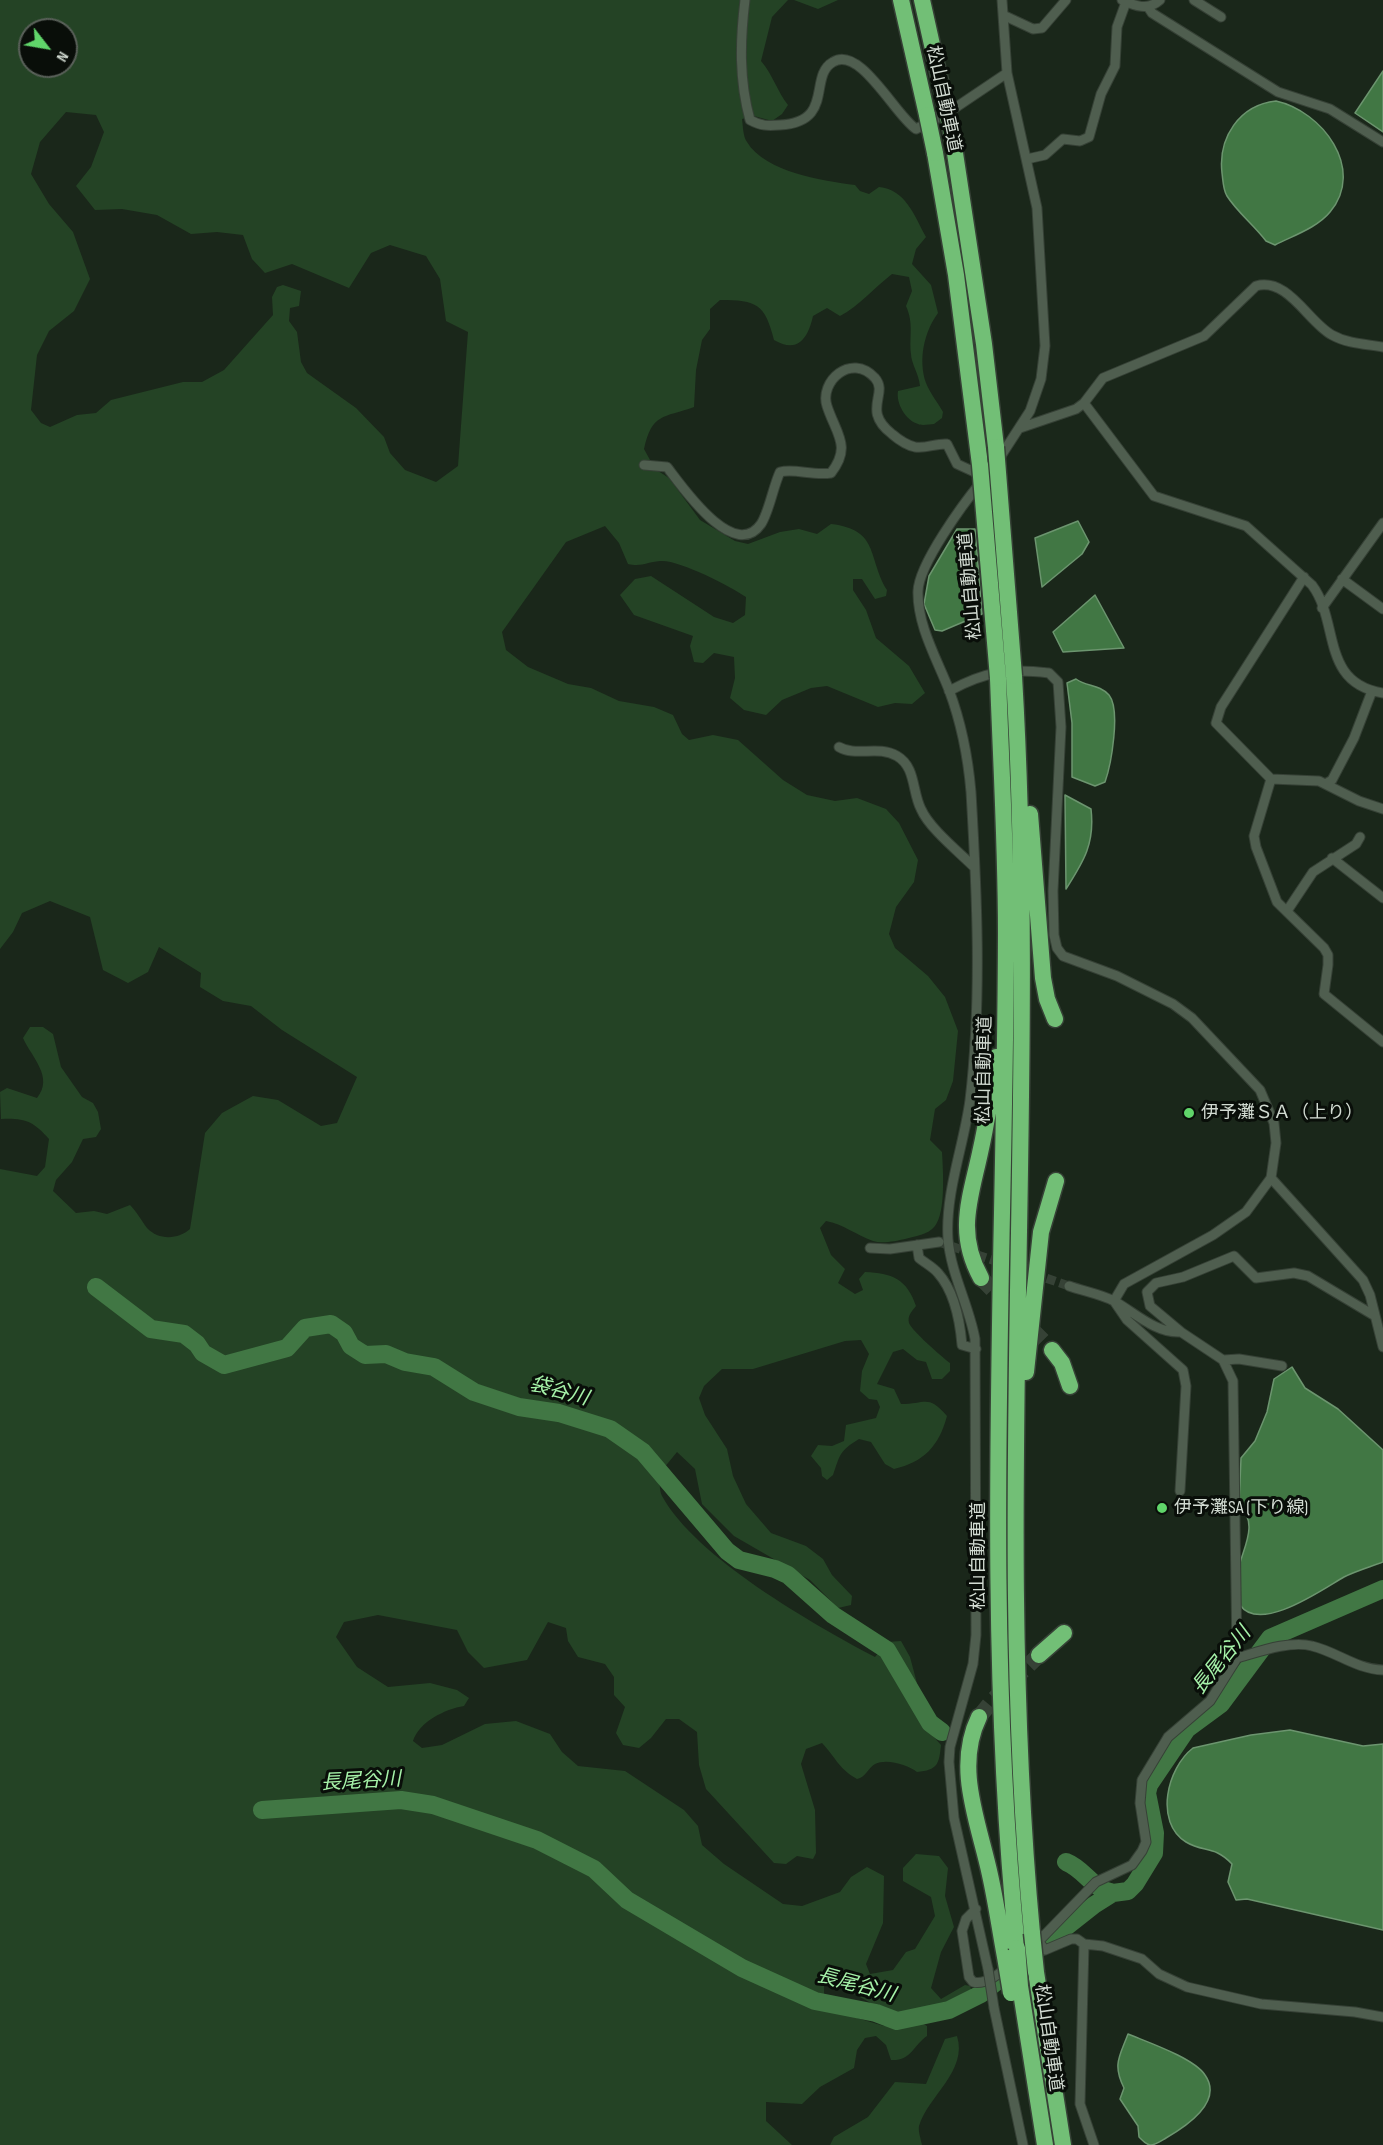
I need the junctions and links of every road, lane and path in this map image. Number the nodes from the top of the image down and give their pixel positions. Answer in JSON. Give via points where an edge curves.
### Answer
{"nodes":[{"id":1,"x":745,"y":0,"type":"edge"},
{"id":2,"x":901,"y":0,"type":"edge"},
{"id":3,"x":922,"y":0,"type":"edge"},
{"id":4,"x":1002,"y":0,"type":"edge"},
{"id":5,"x":1066,"y":0,"type":"edge"},
{"id":6,"x":1160,"y":0,"type":"edge"},
{"id":7,"x":1194,"y":0,"type":"edge"},
{"id":8,"x":1124,"y":1,"type":"edge"},
{"id":9,"x":1148,"y":7,"type":"junction"},
{"id":10,"x":1003,"y":15,"type":"junction"},
{"id":11,"x":1221,"y":16,"type":"dead end"},
{"id":12,"x":1007,"y":73,"type":"junction"},
{"id":13,"x":1383,"y":142,"type":"edge"},
{"id":14,"x":1027,"y":159,"type":"junction"},
{"id":15,"x":1383,"y":347,"type":"edge"},
{"id":16,"x":1084,"y":403,"type":"junction"},
{"id":17,"x":1020,"y":428,"type":"junction"},
{"id":18,"x":644,"y":465,"type":"dead end"},
{"id":19,"x":983,"y":471,"type":"junction"},
{"id":20,"x":1383,"y":523,"type":"edge"},
{"id":21,"x":1304,"y":577,"type":"junction"},
{"id":22,"x":1342,"y":579,"type":"junction"},
{"id":23,"x":1322,"y":608,"type":"junction"},
{"id":24,"x":1383,"y":609,"type":"edge"},
{"id":25,"x":1006,"y":677,"type":"junction"},
{"id":26,"x":949,"y":691,"type":"junction"},
{"id":27,"x":1372,"y":691,"type":"junction"},
{"id":28,"x":1383,"y":693,"type":"edge"},
{"id":29,"x":839,"y":747,"type":"dead end"},
{"id":30,"x":1271,"y":779,"type":"junction"},
{"id":31,"x":1327,"y":783,"type":"junction"},
{"id":32,"x":1382,"y":804,"type":"edge"},
{"id":33,"x":1003,"y":833,"type":"junction"},
{"id":34,"x":1360,"y":837,"type":"dead end"},
{"id":35,"x":1332,"y":858,"type":"junction"},
{"id":36,"x":974,"y":867,"type":"junction"},
{"id":37,"x":1383,"y":898,"type":"edge"},
{"id":38,"x":1287,"y":911,"type":"junction"},
{"id":39,"x":1055,"y":1019,"type":"dead end"},
{"id":40,"x":1383,"y":1042,"type":"edge"},
{"id":41,"x":1271,"y":1178,"type":"junction"},
{"id":42,"x":1056,"y":1182,"type":"dead end"},
{"id":43,"x":939,"y":1242,"type":"tunnel mouth"},
{"id":44,"x":917,"y":1245,"type":"junction"},
{"id":45,"x":870,"y":1248,"type":"dead end"},
{"id":46,"x":981,"y":1278,"type":"tunnel mouth"},
{"id":47,"x":1069,"y":1286,"type":"tunnel mouth"},
{"id":48,"x":1114,"y":1301,"type":"junction"},
{"id":49,"x":1375,"y":1316,"type":"junction"},
{"id":50,"x":1181,"y":1332,"type":"junction"},
{"id":51,"x":1383,"y":1347,"type":"edge"},
{"id":52,"x":976,"y":1349,"type":"junction"},
{"id":53,"x":1052,"y":1350,"type":"tunnel mouth"},
{"id":54,"x":1222,"y":1360,"type":"junction"},
{"id":55,"x":1282,"y":1365,"type":"dead end"},
{"id":56,"x":1070,"y":1386,"type":"dead end"},
{"id":57,"x":1180,"y":1491,"type":"dead end"},
{"id":58,"x":1016,"y":1605,"type":"junction"},
{"id":59,"x":1064,"y":1633,"type":"dead end"},
{"id":60,"x":1040,"y":1655,"type":"tunnel mouth"},
{"id":61,"x":1237,"y":1658,"type":"junction"},
{"id":62,"x":1383,"y":1670,"type":"edge"},
{"id":63,"x":980,"y":1717,"type":"tunnel mouth"},
{"id":64,"x":976,"y":1909,"type":"junction"},
{"id":65,"x":1039,"y":1942,"type":"junction"},
{"id":66,"x":1084,"y":1944,"type":"junction"},
{"id":67,"x":1011,"y":1952,"type":"junction"},
{"id":68,"x":1383,"y":2017,"type":"edge"},
{"id":69,"x":1023,"y":2145,"type":"edge"},
{"id":70,"x":1043,"y":2145,"type":"edge"},
{"id":71,"x":1063,"y":2145,"type":"edge"},
{"id":72,"x":1094,"y":2145,"type":"edge"}],
"edges":[{"from":1,"to":12,"type":"street","via":[[741,28],[743,92],[750,120],[762,126],[788,125],[812,112],[824,70],[841,59],[853,60],[863,68],[905,121],[916,129]]},
{"from":2,"to":19,"type":"highway","name":"松山自動車道","bridge":true,"via":[[956,275]]},
{"from":3,"to":25,"type":"highway","name":"松山自動車道","bridge":true,"via":[[952,140],[984,344],[996,447]]},
{"from":4,"to":10,"type":"street"},
{"from":5,"to":10,"type":"street","via":[[1042,28],[1033,29]]},
{"from":6,"to":9,"type":"street"},
{"from":7,"to":11,"type":"street"},
{"from":8,"to":9,"type":"street"},
{"from":8,"to":14,"type":"street","via":[[1117,27],[1115,66],[1101,94],[1089,137],[1080,141],[1064,139],[1045,155]]},
{"from":9,"to":13,"type":"street","via":[[1194,41],[1278,92],[1330,109]]},
{"from":10,"to":12,"type":"street"},
{"from":12,"to":14,"type":"street"},
{"from":14,"to":17,"type":"street","via":[[1037,208],[1045,346],[1041,379]]},
{"from":15,"to":16,"type":"street","via":[[1336,337],[1281,289],[1265,284],[1257,286],[1204,336],[1103,378]]},
{"from":16,"to":17,"type":"street","via":[[1066,414]]},
{"from":16,"to":21,"type":"street","via":[[1154,496],[1246,526]]},
{"from":17,"to":19,"type":"street"},
{"from":18,"to":19,"type":"street","via":[[667,467],[700,510],[718,524],[744,534],[753,531],[764,518],[780,472],[816,476],[831,473],[838,464],[843,455],[842,442],[826,403],[829,388],[845,367],[857,368],[875,378],[879,387],[876,411],[882,427],[914,447],[947,444],[957,464]]},
{"from":19,"to":25,"type":"highway","name":"松山自動車道","bridge":true},
{"from":19,"to":26,"type":"street","via":[[923,573],[918,589],[921,616]]},
{"from":20,"to":22,"type":"street"},
{"from":21,"to":23,"type":"street","via":[[1320,595]]},
{"from":21,"to":30,"type":"street","via":[[1216,716],[1216,723]]},
{"from":22,"to":23,"type":"street"},
{"from":22,"to":24,"type":"street"},
{"from":23,"to":27,"type":"street","via":[[1343,671]]},
{"from":25,"to":33,"type":"highway","name":"松山自動車道"},
{"from":25,"to":39,"type":"highway","via":[[1028,794],[1043,978]]},
{"from":25,"to":58,"type":"highway","name":"松山自動車道","via":[[1019,765],[1022,995]]},
{"from":26,"to":36,"type":"street","via":[[967,758]]},
{"from":26,"to":41,"type":"street","via":[[977,676],[1007,669],[1049,673],[1058,682],[1061,727],[1053,891],[1057,948],[1077,963],[1117,976],[1173,1004],[1243,1070],[1260,1090],[1274,1123],[1276,1143]]},
{"from":27,"to":28,"type":"street"},
{"from":27,"to":31,"type":"street","via":[[1354,738]]},
{"from":29,"to":36,"type":"street","via":[[850,752],[883,751],[903,760],[910,770],[922,813]]},
{"from":30,"to":31,"type":"street"},
{"from":30,"to":38,"type":"street","via":[[1254,836],[1272,892]]},
{"from":31,"to":32,"type":"street","via":[[1344,794]]},
{"from":33,"to":46,"type":"highway","via":[[996,1059],[967,1211],[967,1246]]},
{"from":33,"to":67,"type":"highway","name":"松山自動車道","via":[[1006,941],[998,1604]]},
{"from":34,"to":35,"type":"street","via":[[1356,844]]},
{"from":35,"to":37,"type":"street"},
{"from":35,"to":38,"type":"street","via":[[1304,881]]},
{"from":36,"to":52,"type":"street","via":[[975,1031],[970,1101],[947,1220],[952,1267],[972,1320]]},
{"from":38,"to":40,"type":"street","via":[[1328,955],[1324,994]]},
{"from":41,"to":48,"type":"street","via":[[1246,1212],[1213,1235],[1124,1284]]},
{"from":41,"to":49,"type":"street","via":[[1362,1281]]},
{"from":42,"to":58,"type":"highway","via":[[1041,1232],[1024,1391]]},
{"from":43,"to":44,"type":"street"},
{"from":44,"to":45,"type":"street"},
{"from":44,"to":52,"type":"street","via":[[920,1258],[937,1272],[950,1295],[962,1345]]},
{"from":47,"to":48,"type":"street"},
{"from":48,"to":50,"type":"street","via":[[1146,1321],[1173,1333]]},
{"from":48,"to":57,"type":"street","via":[[1127,1320],[1183,1370],[1186,1386]]},
{"from":49,"to":50,"type":"street","via":[[1308,1276],[1256,1278],[1234,1256],[1150,1287],[1150,1306]]},
{"from":49,"to":51,"type":"street"},
{"from":50,"to":54,"type":"street"},
{"from":52,"to":64,"type":"street","via":[[976,1635],[973,1664],[949,1762],[954,1818]]},
{"from":53,"to":56,"type":"highway"},
{"from":54,"to":55,"type":"street"},
{"from":54,"to":61,"type":"street","via":[[1233,1382],[1235,1410]]},
{"from":58,"to":65,"type":"highway","name":"松山自動車道","via":[[1018,1723]]},
{"from":59,"to":60,"type":"highway"},
{"from":61,"to":62,"type":"street","via":[[1311,1645],[1357,1665]]},
{"from":61,"to":65,"type":"street","via":[[1210,1701],[1168,1737],[1142,1780],[1140,1803],[1146,1842],[1143,1851],[1132,1865],[1096,1882]]},
{"from":63,"to":67,"type":"highway","via":[[968,1746],[968,1776]]},
{"from":64,"to":65,"type":"street","via":[[962,1930],[973,1982],[979,1984],[995,1977]]},
{"from":64,"to":69,"type":"street","bridge":true},
{"from":65,"to":66,"type":"street","via":[[1071,1939]]},
{"from":65,"to":71,"type":"highway","name":"松山自動車道","bridge":true,"via":[[1036,1972]]},
{"from":66,"to":68,"type":"street","via":[[1114,1948],[1142,1959],[1170,1981],[1187,1987],[1261,2004]]},
{"from":66,"to":72,"type":"street","via":[[1080,2104]]},
{"from":67,"to":70,"type":"highway","bridge":true,"via":[[1020,2051]]}]}
